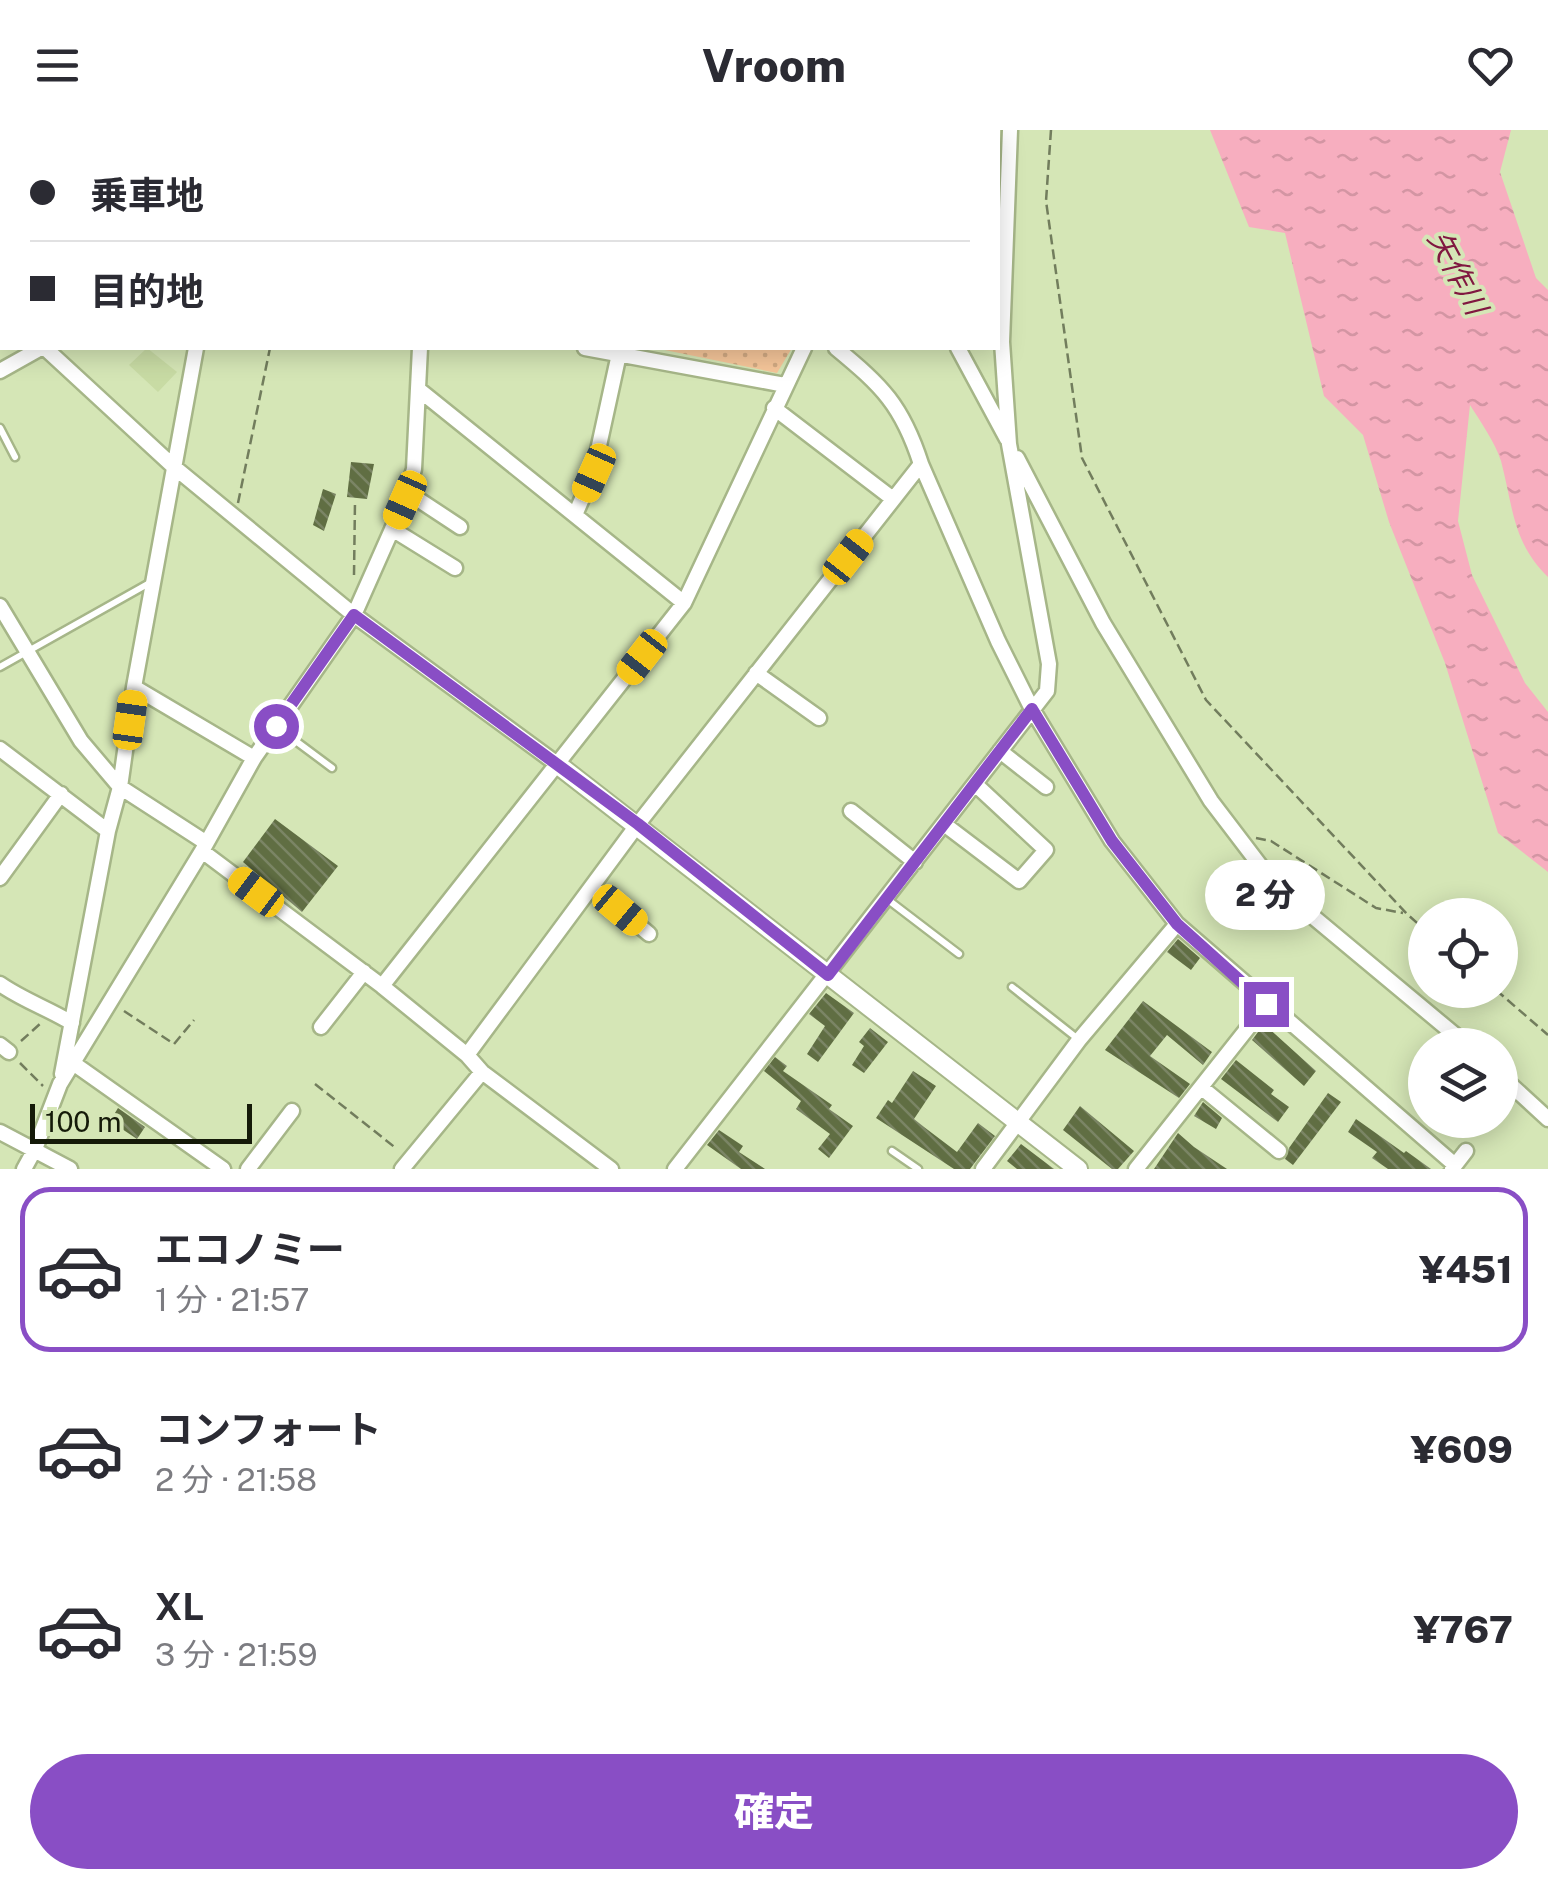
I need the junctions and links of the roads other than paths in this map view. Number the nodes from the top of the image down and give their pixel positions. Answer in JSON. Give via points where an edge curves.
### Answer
{"nodes":[{"id":1,"x":1010,"y":130,"type":"edge"},
{"id":2,"x":39,"y":350,"type":"edge"},
{"id":3,"x":45,"y":350,"type":"edge"},
{"id":4,"x":196,"y":350,"type":"edge"},
{"id":5,"x":420,"y":350,"type":"edge"},
{"id":6,"x":596,"y":350,"type":"edge"},
{"id":7,"x":803,"y":350,"type":"edge"},
{"id":8,"x":838,"y":350,"type":"edge"},
{"id":9,"x":959,"y":350,"type":"edge"},
{"id":10,"x":618,"y":354,"type":"junction"},
{"id":11,"x":0,"y":370,"type":"edge"},
{"id":12,"x":785,"y":384,"type":"junction"},
{"id":13,"x":418,"y":389,"type":"junction"},
{"id":14,"x":774,"y":408,"type":"junction"},
{"id":15,"x":0,"y":428,"type":"edge"},
{"id":16,"x":1009,"y":444,"type":"junction"},
{"id":17,"x":15,"y":457,"type":"dead end"},
{"id":18,"x":921,"y":464,"type":"junction"},
{"id":19,"x":174,"y":467,"type":"junction"},
{"id":20,"x":408,"y":492,"type":"junction"},
{"id":21,"x":893,"y":499,"type":"junction"},
{"id":22,"x":575,"y":515,"type":"junction"},
{"id":23,"x":460,"y":527,"type":"dead end"},
{"id":24,"x":392,"y":529,"type":"junction"},
{"id":25,"x":455,"y":568,"type":"dead end"},
{"id":26,"x":154,"y":580,"type":"junction"},
{"id":27,"x":684,"y":603,"type":"junction"},
{"id":28,"x":0,"y":606,"type":"edge"},
{"id":29,"x":354,"y":615,"type":"junction"},
{"id":30,"x":27,"y":652,"type":"junction"},
{"id":31,"x":0,"y":667,"type":"edge"},
{"id":32,"x":756,"y":673,"type":"junction"},
{"id":33,"x":134,"y":687,"type":"junction"},
{"id":34,"x":1032,"y":709,"type":"junction"},
{"id":35,"x":819,"y":718,"type":"dead end"},
{"id":36,"x":276,"y":726,"type":"junction"},
{"id":37,"x":0,"y":749,"type":"edge"},
{"id":38,"x":1000,"y":751,"type":"junction"},
{"id":39,"x":254,"y":758,"type":"junction"},
{"id":40,"x":557,"y":764,"type":"junction"},
{"id":41,"x":332,"y":768,"type":"dead end"},
{"id":42,"x":975,"y":784,"type":"junction"},
{"id":43,"x":1046,"y":787,"type":"dead end"},
{"id":44,"x":120,"y":788,"type":"junction"},
{"id":45,"x":61,"y":794,"type":"junction"},
{"id":46,"x":851,"y":811,"type":"dead end"},
{"id":47,"x":638,"y":824,"type":"junction"},
{"id":48,"x":944,"y":824,"type":"junction"},
{"id":49,"x":108,"y":832,"type":"junction"},
{"id":50,"x":204,"y":847,"type":"junction"},
{"id":51,"x":915,"y":862,"type":"junction"},
{"id":52,"x":0,"y":878,"type":"edge"},
{"id":53,"x":592,"y":886,"type":"junction"},
{"id":54,"x":886,"y":898,"type":"junction"},
{"id":55,"x":1177,"y":924,"type":"junction"},
{"id":56,"x":649,"y":934,"type":"dead end"},
{"id":57,"x":959,"y":954,"type":"dead end"},
{"id":58,"x":364,"y":972,"type":"junction"},
{"id":59,"x":828,"y":975,"type":"junction"},
{"id":60,"x":0,"y":984,"type":"edge"},
{"id":61,"x":382,"y":986,"type":"junction"},
{"id":62,"x":1012,"y":987,"type":"dead end"},
{"id":63,"x":1266,"y":1004,"type":"junction"},
{"id":64,"x":72,"y":1022,"type":"junction"},
{"id":65,"x":321,"y":1026,"type":"dead end"},
{"id":66,"x":1447,"y":1028,"type":"edge"},
{"id":67,"x":1080,"y":1040,"type":"junction"},
{"id":68,"x":467,"y":1055,"type":"junction"},
{"id":69,"x":73,"y":1064,"type":"junction"},
{"id":70,"x":482,"y":1072,"type":"junction"},
{"id":71,"x":1202,"y":1088,"type":"junction"},
{"id":72,"x":57,"y":1091,"type":"junction"},
{"id":73,"x":1518,"y":1092,"type":"edge"},
{"id":74,"x":292,"y":1111,"type":"dead end"},
{"id":75,"x":1548,"y":1119,"type":"edge"},
{"id":76,"x":1020,"y":1123,"type":"junction"},
{"id":77,"x":0,"y":1132,"type":"edge"},
{"id":78,"x":36,"y":1149,"type":"junction"},
{"id":79,"x":1279,"y":1151,"type":"dead end"},
{"id":80,"x":892,"y":1152,"type":"dead end"},
{"id":81,"x":1466,"y":1152,"type":"dead end"},
{"id":82,"x":406,"y":1164,"type":"edge"},
{"id":83,"x":1453,"y":1167,"type":"edge"},
{"id":84,"x":24,"y":1169,"type":"edge"},
{"id":85,"x":70,"y":1169,"type":"edge"},
{"id":86,"x":223,"y":1169,"type":"edge"},
{"id":87,"x":248,"y":1169,"type":"edge"},
{"id":88,"x":611,"y":1169,"type":"edge"},
{"id":89,"x":675,"y":1169,"type":"edge"},
{"id":90,"x":918,"y":1169,"type":"edge"},
{"id":91,"x":983,"y":1169,"type":"edge"},
{"id":92,"x":1078,"y":1169,"type":"edge"},
{"id":93,"x":1136,"y":1169,"type":"edge"}],
"edges":[{"from":1,"to":16,"type":"street","via":[[1002,342]]},
{"from":2,"to":11,"type":"street"},
{"from":3,"to":19,"type":"street"},
{"from":4,"to":19,"type":"street"},
{"from":5,"to":13,"type":"street"},
{"from":6,"to":10,"type":"street"},
{"from":7,"to":12,"type":"street"},
{"from":8,"to":18,"type":"street","via":[[899,408]]},
{"from":9,"to":16,"type":"street"},
{"from":10,"to":12,"type":"street"},
{"from":10,"to":22,"type":"street","via":[[594,473]]},
{"from":12,"to":14,"type":"street"},
{"from":13,"to":20,"type":"street"},
{"from":13,"to":22,"type":"street"},
{"from":14,"to":21,"type":"street"},
{"from":14,"to":27,"type":"street"},
{"from":15,"to":17,"type":"lane"},
{"from":16,"to":34,"type":"street","via":[[1049,664],[1046,691]]},
{"from":16,"to":66,"type":"street","via":[[1102,624],[1211,800],[1275,885]]},
{"from":18,"to":21,"type":"street"},
{"from":18,"to":34,"type":"street"},
{"from":19,"to":26,"type":"street"},
{"from":19,"to":29,"type":"street"},
{"from":20,"to":23,"type":"street"},
{"from":20,"to":24,"type":"street"},
{"from":21,"to":32,"type":"street"},
{"from":22,"to":27,"type":"street"},
{"from":24,"to":25,"type":"street"},
{"from":24,"to":29,"type":"street"},
{"from":26,"to":30,"type":"lane"},
{"from":26,"to":33,"type":"street"},
{"from":27,"to":40,"type":"street"},
{"from":28,"to":30,"type":"street"},
{"from":29,"to":36,"type":"street"},
{"from":29,"to":40,"type":"street"},
{"from":30,"to":31,"type":"lane"},
{"from":30,"to":44,"type":"street","via":[[81,741]]},
{"from":32,"to":35,"type":"street"},
{"from":32,"to":47,"type":"street"},
{"from":33,"to":39,"type":"street"},
{"from":33,"to":44,"type":"street"},
{"from":34,"to":38,"type":"street"},
{"from":34,"to":55,"type":"street","via":[[1112,841]]},
{"from":36,"to":39,"type":"street"},
{"from":36,"to":41,"type":"lane"},
{"from":37,"to":45,"type":"street"},
{"from":38,"to":42,"type":"street"},
{"from":38,"to":43,"type":"street"},
{"from":39,"to":50,"type":"street"},
{"from":40,"to":47,"type":"street"},
{"from":40,"to":61,"type":"street"},
{"from":42,"to":48,"type":"street"},
{"from":42,"to":48,"type":"street","via":[[1046,850],[1019,881]]},
{"from":44,"to":49,"type":"street"},
{"from":44,"to":50,"type":"street"},
{"from":45,"to":49,"type":"street"},
{"from":45,"to":52,"type":"street"},
{"from":46,"to":51,"type":"street"},
{"from":47,"to":53,"type":"street"},
{"from":47,"to":59,"type":"street"},
{"from":48,"to":51,"type":"street"},
{"from":49,"to":64,"type":"street"},
{"from":50,"to":58,"type":"street"},
{"from":50,"to":69,"type":"street"},
{"from":51,"to":54,"type":"street"},
{"from":53,"to":56,"type":"street"},
{"from":53,"to":68,"type":"street"},
{"from":54,"to":57,"type":"lane"},
{"from":54,"to":59,"type":"street"},
{"from":55,"to":63,"type":"street"},
{"from":55,"to":67,"type":"street"},
{"from":58,"to":61,"type":"street"},
{"from":58,"to":65,"type":"street"},
{"from":59,"to":76,"type":"street"},
{"from":59,"to":89,"type":"street"},
{"from":60,"to":64,"type":"street"},
{"from":61,"to":68,"type":"street"},
{"from":62,"to":67,"type":"lane"},
{"from":63,"to":71,"type":"street"},
{"from":63,"to":83,"type":"street"},
{"from":64,"to":72,"type":"street"},
{"from":67,"to":76,"type":"street"},
{"from":68,"to":70,"type":"street"},
{"from":69,"to":72,"type":"street"},
{"from":69,"to":86,"type":"street"},
{"from":70,"to":82,"type":"street"},
{"from":70,"to":88,"type":"street"},
{"from":71,"to":79,"type":"street"},
{"from":71,"to":93,"type":"street"},
{"from":72,"to":78,"type":"street"},
{"from":73,"to":75,"type":"street"},
{"from":74,"to":87,"type":"street"},
{"from":76,"to":91,"type":"street"},
{"from":76,"to":92,"type":"street"},
{"from":77,"to":78,"type":"street"},
{"from":78,"to":84,"type":"street"},
{"from":78,"to":85,"type":"street"},
{"from":80,"to":90,"type":"lane"},
{"from":81,"to":83,"type":"street"}]}
